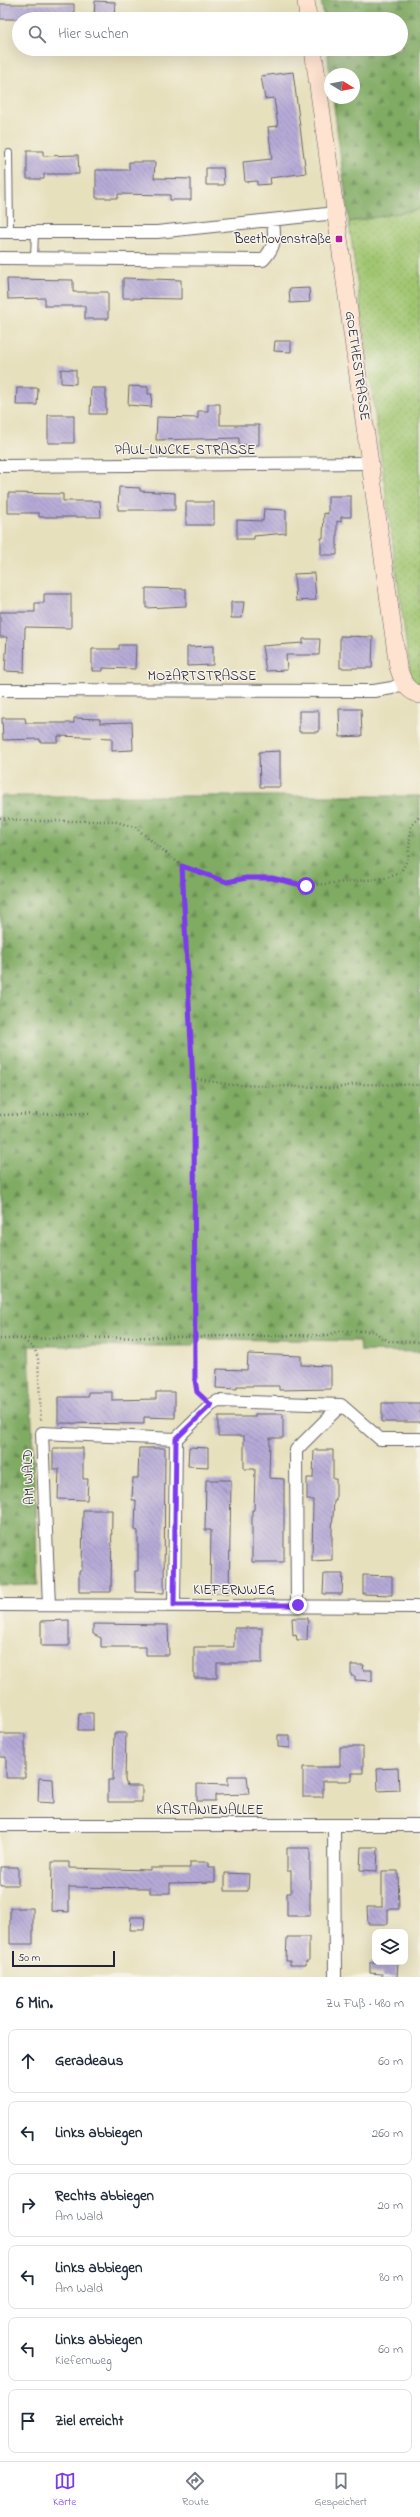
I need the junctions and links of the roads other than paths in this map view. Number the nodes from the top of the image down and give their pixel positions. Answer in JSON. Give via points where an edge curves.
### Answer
{"nodes":[{"id":1,"x":306,"y":0,"type":"edge"},
{"id":2,"x":307,"y":12,"type":"edge"},
{"id":3,"x":313,"y":56,"type":"edge"},
{"id":4,"x":9,"y":153,"type":"dead end"},
{"id":5,"x":336,"y":213,"type":"junction"},
{"id":6,"x":273,"y":221,"type":"junction"},
{"id":7,"x":5,"y":232,"type":"edge"},
{"id":8,"x":35,"y":232,"type":"junction"},
{"id":9,"x":0,"y":258,"type":"edge"},
{"id":10,"x":34,"y":258,"type":"junction"},
{"id":11,"x":370,"y":463,"type":"junction"},
{"id":12,"x":0,"y":466,"type":"edge"},
{"id":13,"x":403,"y":683,"type":"junction"},
{"id":14,"x":0,"y":690,"type":"edge"},
{"id":15,"x":420,"y":696,"type":"edge"},
{"id":16,"x":341,"y":1405,"type":"junction"},
{"id":17,"x":176,"y":1439,"type":"junction"},
{"id":18,"x":420,"y":1439,"type":"edge"},
{"id":19,"x":0,"y":1605,"type":"edge"},
{"id":20,"x":49,"y":1605,"type":"junction"},
{"id":21,"x":174,"y":1605,"type":"junction"},
{"id":22,"x":298,"y":1605,"type":"junction"},
{"id":23,"x":420,"y":1607,"type":"edge"},
{"id":24,"x":0,"y":1825,"type":"edge"},
{"id":25,"x":334,"y":1825,"type":"junction"},
{"id":26,"x":420,"y":1825,"type":"edge"},
{"id":27,"x":335,"y":1977,"type":"edge"}],
"edges":[{"from":1,"to":2,"type":"street"},
{"from":3,"to":5,"type":"street","name":"GOETHESTRASSE"},
{"from":4,"to":7,"type":"lane"},
{"from":5,"to":6,"type":"street"},
{"from":5,"to":11,"type":"street","name":"GOETHESTRASSE"},
{"from":6,"to":8,"type":"street","via":[[157,232]]},
{"from":6,"to":10,"type":"street","via":[[272,251],[263,260]]},
{"from":7,"to":8,"type":"street"},
{"from":8,"to":10,"type":"lane"},
{"from":9,"to":10,"type":"street"},
{"from":11,"to":12,"type":"street","name":"PAUL-LINCKE-STRASSE"},
{"from":11,"to":13,"type":"street","name":"GOETHESTRASSE","via":[[398,667]]},
{"from":13,"to":14,"type":"street","name":"MOZARTSTRASSE","via":[[374,691]]},
{"from":13,"to":15,"type":"street","via":[[410,692]]},
{"from":16,"to":17,"type":"street","via":[[218,1401]]},
{"from":16,"to":18,"type":"street","via":[[380,1439]]},
{"from":16,"to":22,"type":"street","via":[[296,1450]]},
{"from":17,"to":20,"type":"street","name":"AM WALD","via":[[42,1433]]},
{"from":17,"to":21,"type":"street"},
{"from":19,"to":20,"type":"street","name":"KIEFERNWEG"},
{"from":20,"to":21,"type":"street","name":"KIEFERNWEG"},
{"from":21,"to":22,"type":"street","name":"KIEFERNWEG"},
{"from":22,"to":23,"type":"street","name":"KIEFERNWEG"},
{"from":24,"to":25,"type":"street","name":"KASTANIENALLEE"},
{"from":25,"to":26,"type":"street","name":"KASTANIENALLEE"},
{"from":25,"to":27,"type":"street"}]}
